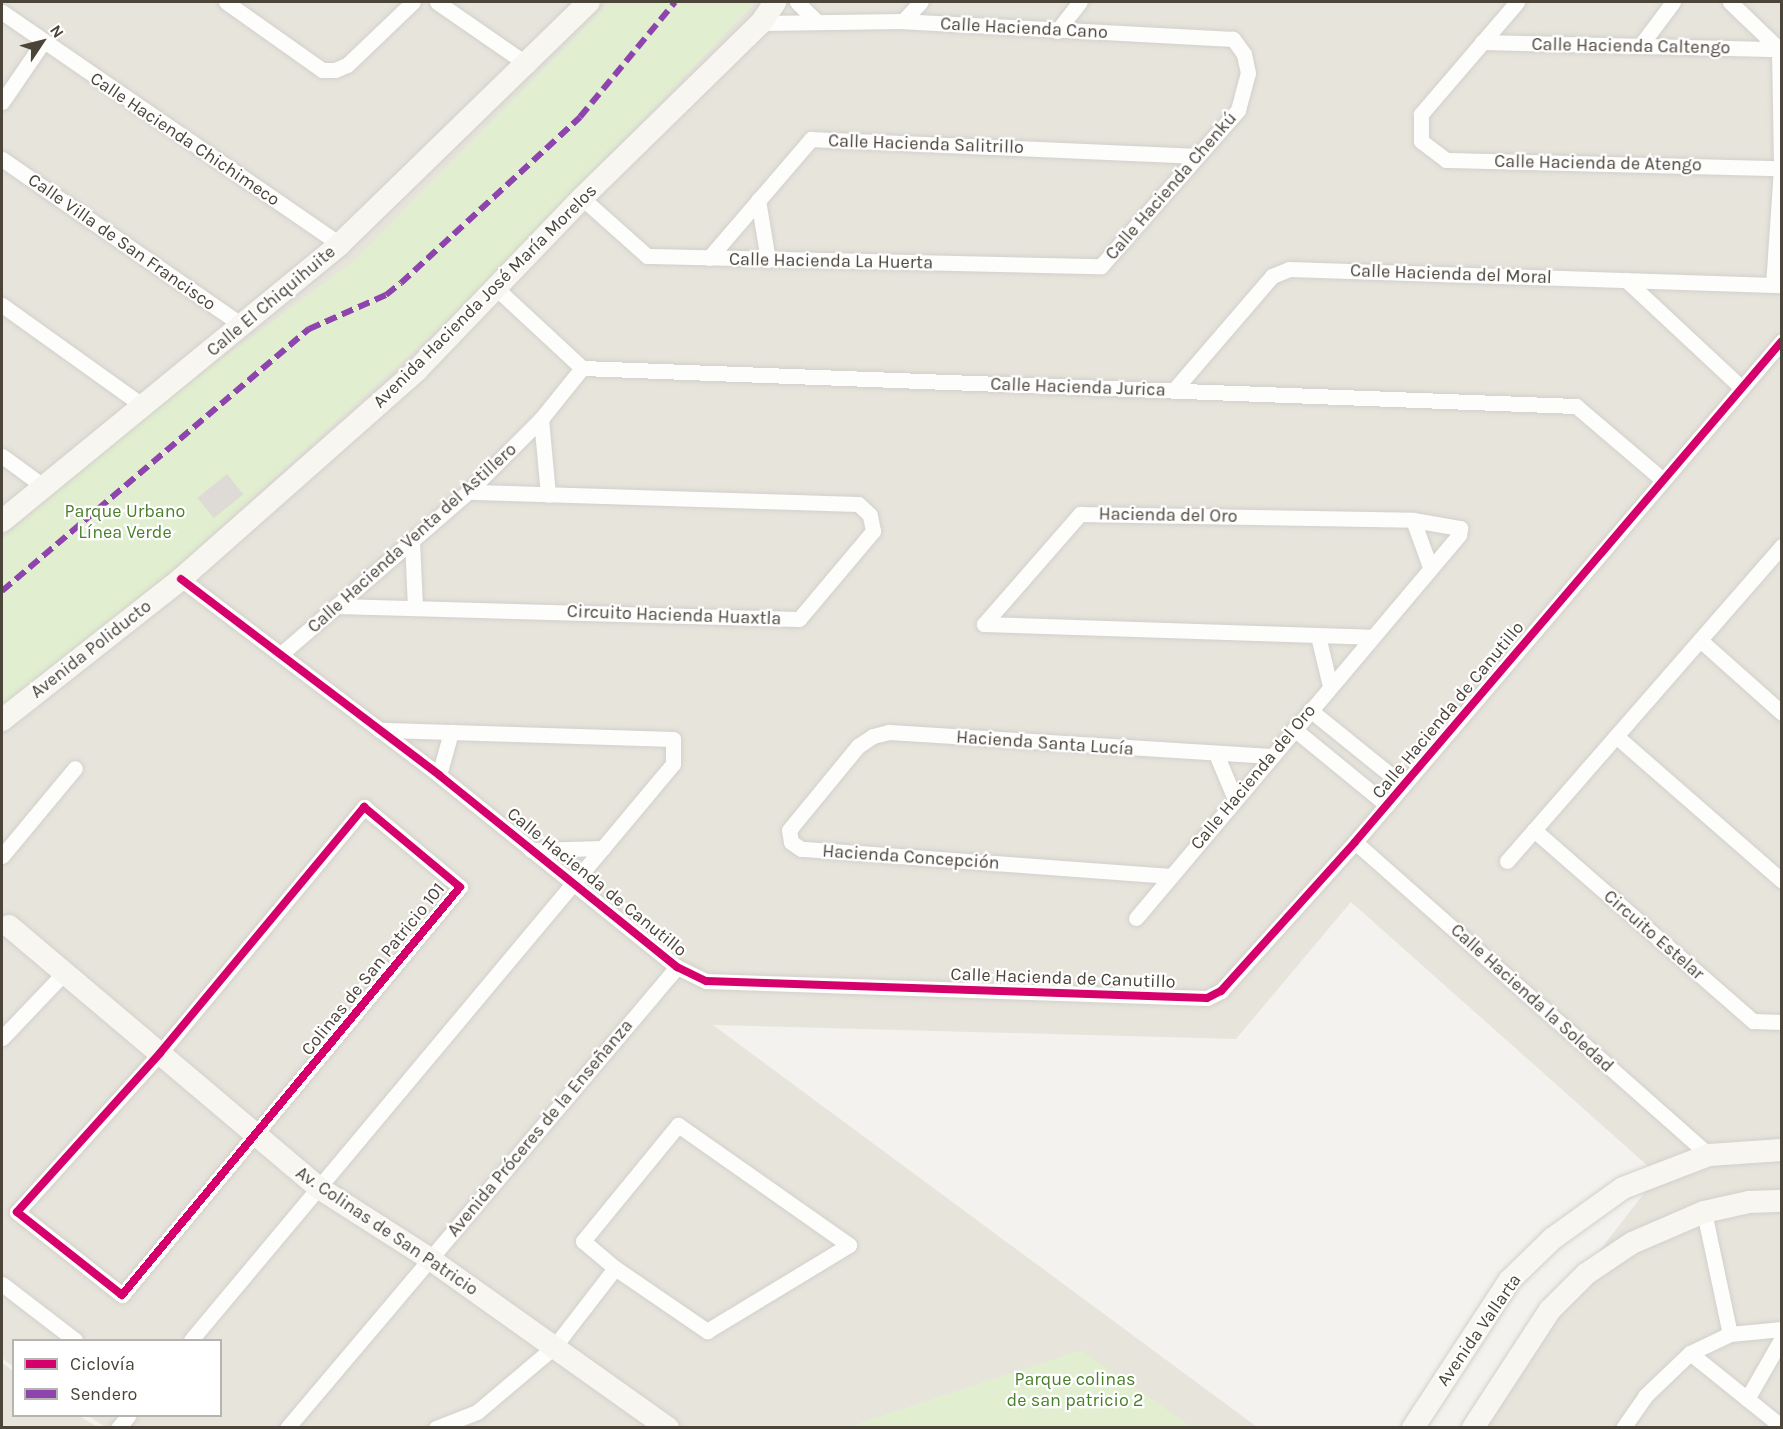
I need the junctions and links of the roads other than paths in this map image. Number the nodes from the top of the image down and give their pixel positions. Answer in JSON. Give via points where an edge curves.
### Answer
{"nodes":[{"id":1,"x":226,"y":2,"type":"edge"},
{"id":2,"x":413,"y":2,"type":"edge"},
{"id":3,"x":437,"y":2,"type":"edge"},
{"id":4,"x":589,"y":2,"type":"edge"},
{"id":5,"x":775,"y":2,"type":"edge"},
{"id":6,"x":797,"y":2,"type":"edge"},
{"id":7,"x":921,"y":2,"type":"edge"},
{"id":8,"x":1080,"y":2,"type":"edge"},
{"id":9,"x":1517,"y":2,"type":"edge"},
{"id":10,"x":1673,"y":2,"type":"edge"},
{"id":11,"x":1730,"y":2,"type":"edge"},
{"id":12,"x":2,"y":12,"type":"edge"},
{"id":13,"x":815,"y":20,"type":"junction"},
{"id":14,"x":903,"y":21,"type":"junction"},
{"id":15,"x":761,"y":23,"type":"junction"},
{"id":16,"x":1057,"y":31,"type":"junction"},
{"id":17,"x":1233,"y":39,"type":"joint"},
{"id":18,"x":44,"y":42,"type":"junction"},
{"id":19,"x":1482,"y":42,"type":"junction"},
{"id":20,"x":1640,"y":46,"type":"junction"},
{"id":21,"x":1779,"y":49,"type":"junction"},
{"id":22,"x":528,"y":65,"type":"junction"},
{"id":23,"x":2,"y":102,"type":"edge"},
{"id":24,"x":1198,"y":156,"type":"junction"},
{"id":25,"x":2,"y":159,"type":"edge"},
{"id":26,"x":1781,"y":168,"type":"edge"},
{"id":27,"x":582,"y":198,"type":"junction"},
{"id":28,"x":758,"y":200,"type":"junction"},
{"id":29,"x":340,"y":244,"type":"junction"},
{"id":30,"x":709,"y":258,"type":"junction"},
{"id":31,"x":768,"y":260,"type":"junction"},
{"id":32,"x":1101,"y":266,"type":"joint"},
{"id":33,"x":1626,"y":280,"type":"junction"},
{"id":34,"x":1777,"y":285,"type":"edge"},
{"id":35,"x":496,"y":288,"type":"junction"},
{"id":36,"x":2,"y":305,"type":"edge"},
{"id":37,"x":242,"y":325,"type":"junction"},
{"id":38,"x":1782,"y":342,"type":"edge"},
{"id":39,"x":582,"y":368,"type":"junction"},
{"id":40,"x":1742,"y":388,"type":"junction"},
{"id":41,"x":1174,"y":390,"type":"junction"},
{"id":42,"x":143,"y":406,"type":"junction"},
{"id":43,"x":541,"y":419,"type":"junction"},
{"id":44,"x":2,"y":456,"type":"edge"},
{"id":45,"x":1663,"y":480,"type":"junction"},
{"id":46,"x":43,"y":486,"type":"junction"},
{"id":47,"x":468,"y":492,"type":"junction"},
{"id":48,"x":548,"y":495,"type":"junction"},
{"id":49,"x":1413,"y":520,"type":"junction"},
{"id":50,"x":2,"y":521,"type":"edge"},
{"id":51,"x":412,"y":541,"type":"junction"},
{"id":52,"x":1781,"y":547,"type":"edge"},
{"id":53,"x":1430,"y":567,"type":"junction"},
{"id":54,"x":181,"y":579,"type":"junction"},
{"id":55,"x":336,"y":606,"type":"junction"},
{"id":56,"x":415,"y":608,"type":"junction"},
{"id":57,"x":1318,"y":636,"type":"junction"},
{"id":58,"x":1371,"y":637,"type":"junction"},
{"id":59,"x":1700,"y":640,"type":"junction"},
{"id":60,"x":280,"y":654,"type":"junction"},
{"id":61,"x":1330,"y":686,"type":"junction"},
{"id":62,"x":1310,"y":710,"type":"junction"},
{"id":63,"x":1782,"y":713,"type":"edge"},
{"id":64,"x":2,"y":720,"type":"edge"},
{"id":65,"x":379,"y":729,"type":"junction"},
{"id":66,"x":1294,"y":729,"type":"junction"},
{"id":67,"x":451,"y":732,"type":"junction"},
{"id":68,"x":873,"y":736,"type":"joint"},
{"id":69,"x":1616,"y":736,"type":"junction"},
{"id":70,"x":1218,"y":756,"type":"junction"},
{"id":71,"x":1271,"y":756,"type":"junction"},
{"id":72,"x":75,"y":768,"type":"dead end"},
{"id":73,"x":439,"y":775,"type":"junction"},
{"id":74,"x":1403,"y":785,"type":"junction"},
{"id":75,"x":1235,"y":800,"type":"junction"},
{"id":76,"x":1387,"y":805,"type":"junction"},
{"id":77,"x":1534,"y":830,"type":"junction"},
{"id":78,"x":1355,"y":842,"type":"junction"},
{"id":79,"x":603,"y":848,"type":"junction"},
{"id":80,"x":531,"y":850,"type":"junction"},
{"id":81,"x":2,"y":856,"type":"edge"},
{"id":82,"x":1507,"y":861,"type":"dead end"},
{"id":83,"x":1171,"y":876,"type":"junction"},
{"id":84,"x":1782,"y":881,"type":"edge"},
{"id":85,"x":575,"y":883,"type":"junction"},
{"id":86,"x":1136,"y":918,"type":"dead end"},
{"id":87,"x":5,"y":922,"type":"edge"},
{"id":88,"x":677,"y":967,"type":"junction"},
{"id":89,"x":64,"y":973,"type":"junction"},
{"id":90,"x":1782,"y":1022,"type":"edge"},
{"id":91,"x":2,"y":1038,"type":"edge"},
{"id":92,"x":160,"y":1053,"type":"junction"},
{"id":93,"x":256,"y":1135,"type":"junction"},
{"id":94,"x":1782,"y":1150,"type":"edge"},
{"id":95,"x":1709,"y":1155,"type":"junction"},
{"id":96,"x":319,"y":1188,"type":"junction"},
{"id":97,"x":1782,"y":1201,"type":"edge"},
{"id":98,"x":1704,"y":1212,"type":"junction"},
{"id":99,"x":430,"y":1259,"type":"junction"},
{"id":100,"x":615,"y":1268,"type":"junction"},
{"id":101,"x":2,"y":1284,"type":"edge"},
{"id":102,"x":1782,"y":1329,"type":"edge"},
{"id":103,"x":1730,"y":1334,"type":"junction"},
{"id":104,"x":1782,"y":1338,"type":"edge"},
{"id":105,"x":72,"y":1339,"type":"edge"},
{"id":106,"x":193,"y":1339,"type":"edge"},
{"id":107,"x":554,"y":1347,"type":"junction"},
{"id":108,"x":1690,"y":1353,"type":"junction"},
{"id":109,"x":1747,"y":1399,"type":"junction"},
{"id":110,"x":1782,"y":1427,"type":"edge"},
{"id":111,"x":287,"y":1428,"type":"edge"},
{"id":112,"x":436,"y":1428,"type":"edge"},
{"id":113,"x":668,"y":1428,"type":"edge"},
{"id":114,"x":1413,"y":1428,"type":"edge"},
{"id":115,"x":1473,"y":1428,"type":"edge"},
{"id":116,"x":1623,"y":1428,"type":"edge"}],
"edges":[{"from":1,"to":2,"type":"street","via":[[322,70],[347,65]]},
{"from":3,"to":22,"type":"street"},
{"from":4,"to":22,"type":"main road"},
{"from":5,"to":15,"type":"main road","name":"Avenida Hacienda José María Morelos"},
{"from":6,"to":13,"type":"street"},
{"from":7,"to":14,"type":"street"},
{"from":8,"to":16,"type":"street"},
{"from":9,"to":19,"type":"street"},
{"from":10,"to":20,"type":"street"},
{"from":11,"to":21,"type":"street"},
{"from":12,"to":18,"type":"street","name":"Calle Hacienda Chichimeco"},
{"from":13,"to":14,"type":"street","name":"Calle Hacienda Cano"},
{"from":13,"to":15,"type":"street","name":"Calle Hacienda Cano"},
{"from":14,"to":16,"type":"street","name":"Calle Hacienda Cano"},
{"from":15,"to":27,"type":"main road","name":"Avenida Hacienda José María Morelos"},
{"from":16,"to":17,"type":"street","name":"Calle Hacienda Cano"},
{"from":17,"to":24,"type":"street","name":"Calle Hacienda Chenkú","via":[[1244,54],[1248,73],[1245,91],[1238,110]]},
{"from":18,"to":23,"type":"street"},
{"from":18,"to":29,"type":"street","name":"Calle Hacienda Chichimeco"},
{"from":19,"to":20,"type":"street","name":"Calle Hacienda Caltengo"},
{"from":19,"to":26,"type":"street","name":"Calle Hacienda de Atengo","via":[[1421,114],[1421,141],[1446,160]]},
{"from":20,"to":21,"type":"street","name":"Calle Hacienda Caltengo"},
{"from":21,"to":26,"type":"street"},
{"from":22,"to":29,"type":"main road","name":"Calle El Chiquihuite"},
{"from":24,"to":28,"type":"street","name":"Calle Hacienda Salitrillo","via":[[811,139]]},
{"from":24,"to":32,"type":"street","name":"Calle Hacienda Chenkú"},
{"from":25,"to":37,"type":"street","name":"Calle Villa de San Francisco"},
{"from":26,"to":34,"type":"street"},
{"from":27,"to":30,"type":"street","name":"Calle Hacienda La Huerta","via":[[647,256]]},
{"from":27,"to":35,"type":"main road","name":"Avenida Hacienda José María Morelos"},
{"from":28,"to":30,"type":"street","name":"Calle Hacienda Salitrillo"},
{"from":28,"to":31,"type":"street"},
{"from":29,"to":37,"type":"main road","name":"Calle El Chiquihuite"},
{"from":30,"to":31,"type":"street","name":"Calle Hacienda La Huerta"},
{"from":31,"to":32,"type":"street","name":"Calle Hacienda La Huerta"},
{"from":33,"to":34,"type":"street","name":"Calle Hacienda del Moral"},
{"from":33,"to":40,"type":"street"},
{"from":33,"to":41,"type":"street","name":"Calle Hacienda del Moral","via":[[1289,269],[1272,276]]},
{"from":35,"to":39,"type":"street"},
{"from":35,"to":54,"type":"main road","name":"Avenida Hacienda José María Morelos","via":[[417,370]]},
{"from":36,"to":42,"type":"street"},
{"from":37,"to":42,"type":"main road","name":"Calle El Chiquihuite"},
{"from":38,"to":40,"type":"street","name":"Calle Hacienda de Canutillo"},
{"from":39,"to":41,"type":"street","name":"Calle Hacienda Jurica"},
{"from":39,"to":43,"type":"street","name":"Calle Hacienda Venta del Astillero"},
{"from":40,"to":45,"type":"street","name":"Calle Hacienda de Canutillo"},
{"from":41,"to":45,"type":"street","name":"Calle Hacienda Jurica","via":[[1576,405]]},
{"from":42,"to":46,"type":"main road","name":"Calle El Chiquihuite"},
{"from":43,"to":47,"type":"street","name":"Calle Hacienda Venta del Astillero"},
{"from":43,"to":48,"type":"street","name":"Calle Hacienda Venta del Astillero"},
{"from":44,"to":46,"type":"street"},
{"from":45,"to":74,"type":"street","name":"Calle Hacienda de Canutillo"},
{"from":46,"to":50,"type":"main road","name":"Calle El Chiquihuite"},
{"from":47,"to":48,"type":"street","name":"Circuito Hacienda Huaxtla"},
{"from":47,"to":51,"type":"street","name":"Calle Hacienda Venta del Astillero"},
{"from":48,"to":56,"type":"street","name":"Circuito Hacienda Huaxtla","via":[[858,504],[870,515],[873,531],[800,619]]},
{"from":49,"to":53,"type":"street"},
{"from":49,"to":53,"type":"street","name":"Hacienda del Oro","via":[[1460,528],[1459,535]]},
{"from":49,"to":57,"type":"street","name":"Hacienda del Oro","via":[[1080,514],[984,624]]},
{"from":51,"to":55,"type":"street","name":"Calle Hacienda Venta del Astillero"},
{"from":51,"to":56,"type":"street"},
{"from":52,"to":59,"type":"street"},
{"from":53,"to":58,"type":"street","name":"Hacienda del Oro"},
{"from":54,"to":60,"type":"street","name":"Calle Hacienda de Canutillo"},
{"from":54,"to":64,"type":"main road","name":"Avenida Poliducto"},
{"from":55,"to":56,"type":"street","name":"Circuito Hacienda Huaxtla"},
{"from":55,"to":60,"type":"street","name":"Calle Hacienda Venta del Astillero"},
{"from":57,"to":58,"type":"street","name":"Hacienda del Oro"},
{"from":57,"to":61,"type":"street"},
{"from":58,"to":61,"type":"street","name":"Calle Hacienda del Oro"},
{"from":59,"to":63,"type":"street"},
{"from":59,"to":69,"type":"street"},
{"from":60,"to":65,"type":"street","name":"Calle Hacienda de Canutillo"},
{"from":61,"to":62,"type":"street","name":"Calle Hacienda del Oro"},
{"from":62,"to":66,"type":"street","name":"Calle Hacienda del Oro"},
{"from":62,"to":74,"type":"street"},
{"from":65,"to":67,"type":"street"},
{"from":65,"to":73,"type":"street","name":"Calle Hacienda de Canutillo"},
{"from":66,"to":71,"type":"street","name":"Calle Hacienda del Oro"},
{"from":66,"to":76,"type":"street"},
{"from":67,"to":73,"type":"street"},
{"from":67,"to":79,"type":"street","via":[[673,739],[673,764]]},
{"from":68,"to":70,"type":"street","name":"Hacienda Santa Lucía","via":[[889,732]]},
{"from":68,"to":83,"type":"street","name":"Hacienda Concepción","via":[[858,746],[789,830],[791,842],[801,849]]},
{"from":69,"to":77,"type":"street"},
{"from":69,"to":84,"type":"street"},
{"from":70,"to":71,"type":"street","name":"Hacienda Santa Lucía"},
{"from":70,"to":75,"type":"street"},
{"from":71,"to":75,"type":"street","name":"Calle Hacienda del Oro"},
{"from":72,"to":81,"type":"street"},
{"from":73,"to":80,"type":"street","name":"Calle Hacienda de Canutillo"},
{"from":74,"to":76,"type":"street","name":"Calle Hacienda de Canutillo"},
{"from":75,"to":83,"type":"street","name":"Calle Hacienda del Oro"},
{"from":76,"to":78,"type":"street","name":"Calle Hacienda de Canutillo"},
{"from":77,"to":82,"type":"street"},
{"from":77,"to":90,"type":"street","name":"Circuito Estelar","via":[[1753,1020]]},
{"from":78,"to":88,"type":"street","name":"Calle Hacienda de Canutillo","via":[[1221,991],[1207,998],[706,981]]},
{"from":78,"to":95,"type":"street","name":"Calle Hacienda la Soledad"},
{"from":79,"to":80,"type":"street"},
{"from":79,"to":85,"type":"street"},
{"from":80,"to":85,"type":"street","name":"Calle Hacienda de Canutillo"},
{"from":83,"to":86,"type":"street","name":"Calle Hacienda del Oro"},
{"from":85,"to":88,"type":"street","name":"Calle Hacienda de Canutillo"},
{"from":85,"to":96,"type":"street"},
{"from":87,"to":89,"type":"main road","name":"Av. Colinas de San Patricio"},
{"from":88,"to":99,"type":"street","name":"Avenida Próceres de la Enseñanza"},
{"from":89,"to":91,"type":"street"},
{"from":89,"to":92,"type":"main road","name":"Av. Colinas de San Patricio"},
{"from":92,"to":93,"type":"main road","name":"Av. Colinas de San Patricio"},
{"from":92,"to":93,"type":"street","via":[[17,1212],[122,1295]]},
{"from":92,"to":93,"type":"street","name":"Colinas de San Patricio 101","via":[[364,807],[460,887]]},
{"from":93,"to":96,"type":"main road","name":"Av. Colinas de San Patricio"},
{"from":94,"to":95,"type":"main road","name":"Avenida Vallarta"},
{"from":95,"to":114,"type":"main road","name":"Avenida Vallarta","via":[[1623,1188],[1552,1239],[1510,1280]]},
{"from":96,"to":99,"type":"main road","name":"Av. Colinas de San Patricio"},
{"from":96,"to":106,"type":"street"},
{"from":97,"to":98,"type":"main road","via":[[1749,1202]]},
{"from":98,"to":103,"type":"street"},
{"from":98,"to":115,"type":"main road","via":[[1632,1243],[1586,1274],[1550,1310]]},
{"from":99,"to":107,"type":"main road","name":"Av. Colinas de San Patricio"},
{"from":99,"to":111,"type":"street","name":"Avenida Próceres de la Enseñanza"},
{"from":100,"to":100,"type":"street","via":[[707,1331],[849,1245],[678,1125],[583,1241]]},
{"from":100,"to":107,"type":"street"},
{"from":101,"to":105,"type":"street"},
{"from":102,"to":103,"type":"street"},
{"from":103,"to":108,"type":"street"},
{"from":104,"to":109,"type":"street"},
{"from":107,"to":112,"type":"street","via":[[477,1412]]},
{"from":107,"to":113,"type":"main road","name":"Av. Colinas de San Patricio"},
{"from":108,"to":109,"type":"street"},
{"from":108,"to":116,"type":"street","via":[[1645,1396]]},
{"from":109,"to":110,"type":"street"}]}
